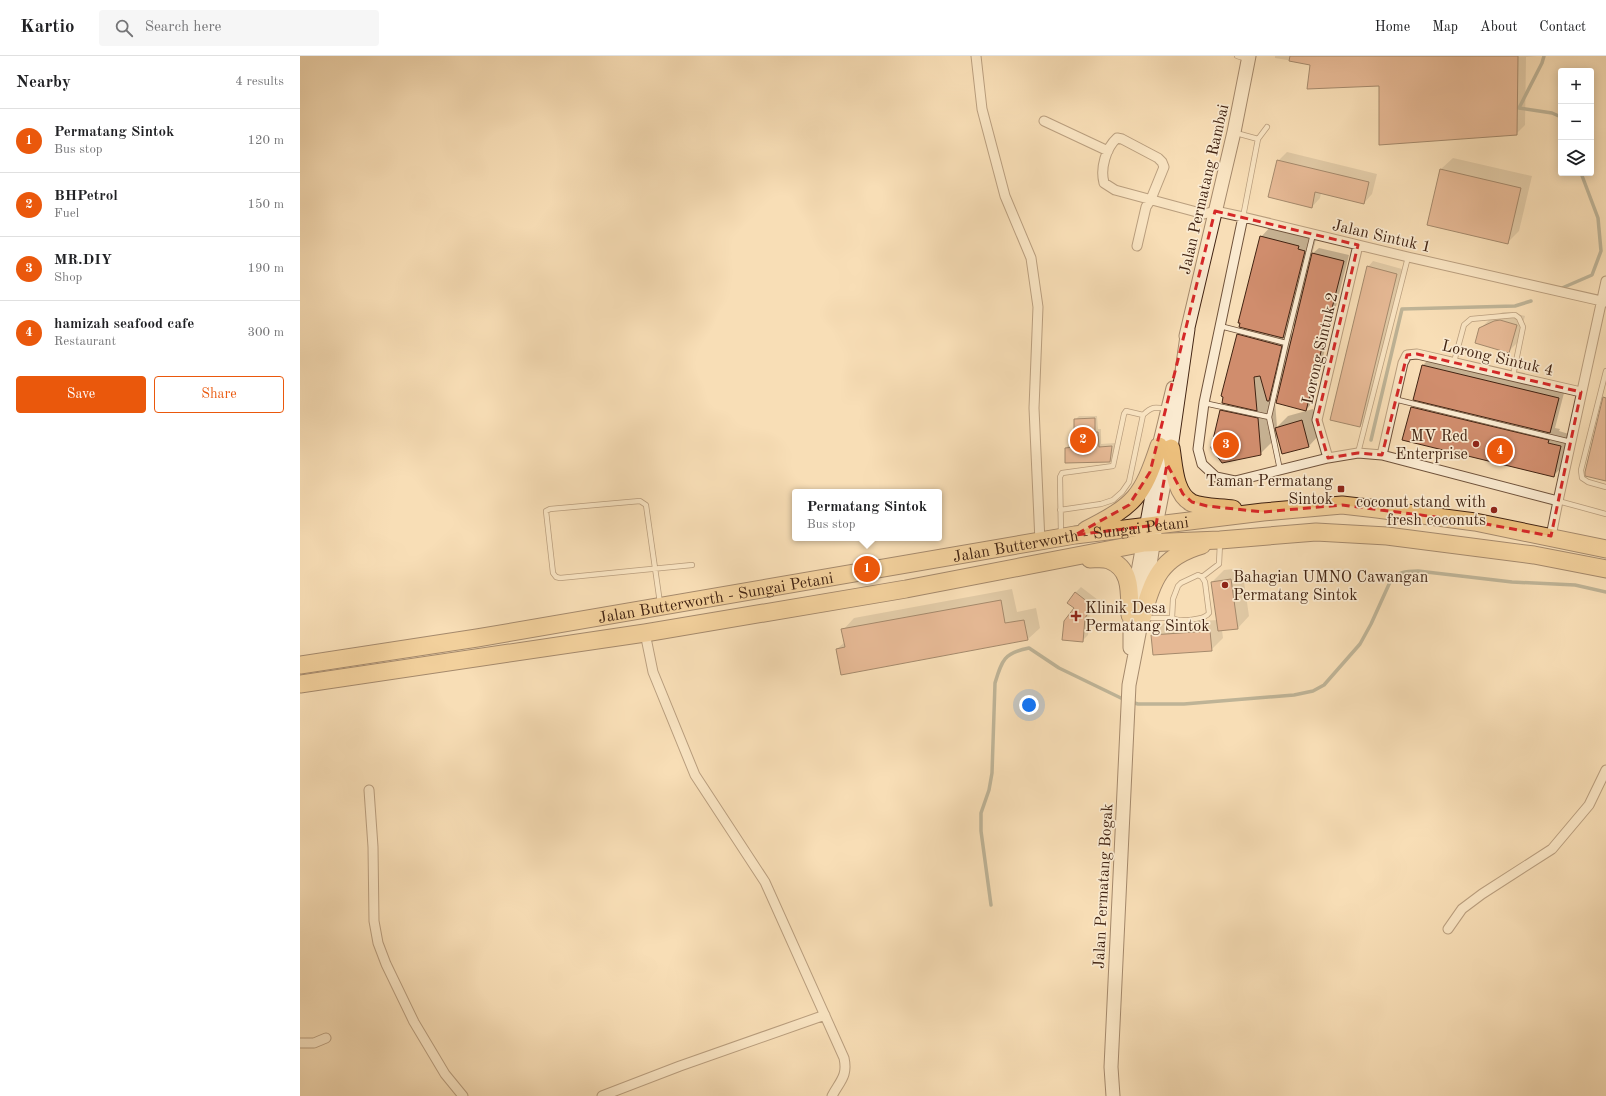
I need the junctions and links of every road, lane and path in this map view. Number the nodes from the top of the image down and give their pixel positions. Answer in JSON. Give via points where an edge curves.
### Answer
{"nodes":[{"id":1,"x":976,"y":56,"type":"edge"},
{"id":2,"x":1245,"y":57,"type":"edge"},
{"id":3,"x":1044,"y":121,"type":"dead end"},
{"id":4,"x":1267,"y":127,"type":"dead end"},
{"id":5,"x":1234,"y":132,"type":"junction"},
{"id":6,"x":1258,"y":139,"type":"junction"},
{"id":7,"x":1108,"y":151,"type":"junction"},
{"id":8,"x":1151,"y":199,"type":"junction"},
{"id":9,"x":1215,"y":211,"type":"junction"},
{"id":10,"x":1243,"y":217,"type":"junction"},
{"id":11,"x":1313,"y":234,"type":"junction"},
{"id":12,"x":1358,"y":245,"type":"junction"},
{"id":13,"x":1137,"y":246,"type":"dead end"},
{"id":14,"x":1408,"y":257,"type":"junction"},
{"id":15,"x":1606,"y":281,"type":"edge"},
{"id":16,"x":1604,"y":301,"type":"edge"},
{"id":17,"x":1220,"y":326,"type":"junction"},
{"id":18,"x":1188,"y":329,"type":"junction"},
{"id":19,"x":1286,"y":343,"type":"junction"},
{"id":20,"x":1454,"y":362,"type":"junction"},
{"id":21,"x":1606,"y":372,"type":"edge"},
{"id":22,"x":1513,"y":376,"type":"junction"},
{"id":23,"x":1581,"y":392,"type":"junction"},
{"id":24,"x":1394,"y":399,"type":"junction"},
{"id":25,"x":1204,"y":403,"type":"junction"},
{"id":26,"x":1167,"y":409,"type":"junction"},
{"id":27,"x":1143,"y":415,"type":"junction"},
{"id":28,"x":1269,"y":418,"type":"junction"},
{"id":29,"x":1571,"y":442,"type":"junction"},
{"id":30,"x":1165,"y":447,"type":"junction"},
{"id":31,"x":1358,"y":453,"type":"junction"},
{"id":32,"x":1382,"y":455,"type":"junction"},
{"id":33,"x":1328,"y":458,"type":"junction"},
{"id":34,"x":1280,"y":470,"type":"junction"},
{"id":35,"x":1606,"y":487,"type":"edge"},
{"id":36,"x":1558,"y":501,"type":"junction"},
{"id":37,"x":1060,"y":510,"type":"junction"},
{"id":38,"x":1263,"y":512,"type":"junction"},
{"id":39,"x":1606,"y":514,"type":"edge"},
{"id":40,"x":1152,"y":526,"type":"junction"},
{"id":41,"x":1551,"y":536,"type":"junction"},
{"id":42,"x":1068,"y":537,"type":"junction"},
{"id":43,"x":1220,"y":540,"type":"junction"},
{"id":44,"x":1040,"y":542,"type":"junction"},
{"id":45,"x":1148,"y":543,"type":"junction"},
{"id":46,"x":1606,"y":549,"type":"edge"},
{"id":47,"x":1063,"y":558,"type":"junction"},
{"id":48,"x":692,"y":565,"type":"dead end"},
{"id":49,"x":655,"y":569,"type":"junction"},
{"id":50,"x":1606,"y":569,"type":"edge"},
{"id":51,"x":1202,"y":577,"type":"junction"},
{"id":52,"x":660,"y":599,"type":"junction"},
{"id":53,"x":1136,"y":617,"type":"junction"},
{"id":54,"x":1172,"y":618,"type":"junction"},
{"id":55,"x":646,"y":640,"type":"junction"},
{"id":56,"x":300,"y":666,"type":"edge"},
{"id":57,"x":300,"y":684,"type":"edge"},
{"id":58,"x":1606,"y":770,"type":"edge"},
{"id":59,"x":369,"y":790,"type":"dead end"},
{"id":60,"x":1448,"y":929,"type":"dead end"},
{"id":61,"x":825,"y":1015,"type":"junction"},
{"id":62,"x":326,"y":1038,"type":"dead end"},
{"id":63,"x":300,"y":1044,"type":"edge"},
{"id":64,"x":463,"y":1096,"type":"edge"},
{"id":65,"x":602,"y":1096,"type":"edge"},
{"id":66,"x":832,"y":1096,"type":"edge"},
{"id":67,"x":1113,"y":1096,"type":"edge"}],
"edges":[{"from":1,"to":44,"type":"street","via":[[982,109],[1005,196],[1031,258],[1038,307],[1034,408]]},
{"from":2,"to":5,"type":"street","name":"Jalan Permatang Rambai"},
{"from":3,"to":7,"type":"street"},
{"from":4,"to":6,"type":"lane"},
{"from":5,"to":6,"type":"lane"},
{"from":5,"to":9,"type":"street","name":"Jalan Permatang Rambai"},
{"from":6,"to":10,"type":"lane"},
{"from":7,"to":8,"type":"street","name":"Jalan Sintuk 1","via":[[1102,170],[1104,183],[1115,190]]},
{"from":7,"to":8,"type":"street","name":"Jalan Sintuk 1","via":[[1117,138],[1122,138],[1162,162],[1164,167]]},
{"from":8,"to":9,"type":"street","name":"Jalan Sintuk 1","via":[[1204,214]]},
{"from":8,"to":13,"type":"street","name":"Jalan Sintuk 1","via":[[1146,207]]},
{"from":9,"to":10,"type":"street","name":"Jalan Sintuk 1"},
{"from":9,"to":18,"type":"street","name":"Jalan Permatang Rambai"},
{"from":10,"to":11,"type":"street","name":"Jalan Sintuk 1"},
{"from":10,"to":17,"type":"street"},
{"from":11,"to":12,"type":"street","name":"Jalan Sintuk 1"},
{"from":11,"to":19,"type":"lane"},
{"from":12,"to":14,"type":"street","name":"Jalan Sintuk 1"},
{"from":12,"to":33,"type":"street","name":"Lorong Sintuk 2","via":[[1317,420]]},
{"from":14,"to":16,"type":"street","name":"Jalan Sintuk 1"},
{"from":14,"to":31,"type":"lane"},
{"from":15,"to":16,"type":"street"},
{"from":16,"to":23,"type":"street"},
{"from":17,"to":19,"type":"lane"},
{"from":17,"to":25,"type":"street"},
{"from":18,"to":26,"type":"street","name":"Jalan Permatang Rambai"},
{"from":18,"to":30,"type":"street","name":"Jalan Permatang Rambai"},
{"from":19,"to":28,"type":"lane"},
{"from":20,"to":22,"type":"street","name":"Lorong Sintuk 4"},
{"from":20,"to":22,"type":"lane","via":[[1467,321],[1471,318],[1515,315],[1523,327]]},
{"from":20,"to":24,"type":"street","name":"Lorong Sintuk 4","via":[[1417,354],[1407,355]]},
{"from":21,"to":35,"type":"lane","via":[[1581,470],[1582,478]]},
{"from":22,"to":23,"type":"street","name":"Lorong Sintuk 4"},
{"from":23,"to":29,"type":"street"},
{"from":24,"to":29,"type":"lane"},
{"from":24,"to":32,"type":"street"},
{"from":25,"to":28,"type":"lane"},
{"from":25,"to":34,"type":"street","via":[[1198,450],[1202,464],[1216,477],[1235,480]]},
{"from":26,"to":27,"type":"lane","via":[[1155,407]]},
{"from":26,"to":30,"type":"street","name":"Jalan Permatang Rambai"},
{"from":27,"to":37,"type":"lane","via":[[1129,482],[1122,492],[1113,500],[1102,504]]},
{"from":27,"to":37,"type":"lane","via":[[1130,411],[1124,414],[1113,466],[1062,473]]},
{"from":28,"to":34,"type":"lane"},
{"from":29,"to":36,"type":"street"},
{"from":30,"to":38,"type":"highway","via":[[1177,483],[1183,494],[1192,502]]},
{"from":30,"to":40,"type":"street","name":"Jalan Permatang Rambai"},
{"from":30,"to":42,"type":"highway","via":[[1141,490],[1129,505],[1112,517]]},
{"from":31,"to":32,"type":"street"},
{"from":31,"to":33,"type":"street"},
{"from":32,"to":36,"type":"street"},
{"from":33,"to":34,"type":"street"},
{"from":36,"to":39,"type":"lane"},
{"from":36,"to":41,"type":"street"},
{"from":37,"to":42,"type":"lane"},
{"from":38,"to":40,"type":"highway","name":"Jalan Butterworth - Sungai Petani"},
{"from":38,"to":41,"type":"highway","name":"Jalan Butterworth - Sungai Petani","via":[[1342,505],[1475,522]]},
{"from":40,"to":42,"type":"highway","name":"Jalan Butterworth - Sungai Petani"},
{"from":40,"to":45,"type":"street","name":"Jalan Permatang Rambai"},
{"from":41,"to":46,"type":"highway","name":"Jalan Butterworth - Sungai Petani"},
{"from":42,"to":44,"type":"highway","name":"Jalan Butterworth - Sungai Petani"},
{"from":43,"to":45,"type":"highway","name":"Jalan Butterworth - Sungai Petani"},
{"from":43,"to":50,"type":"highway","name":"Jalan Butterworth - Sungai Petani","via":[[1316,532],[1387,536],[1534,554]]},
{"from":43,"to":51,"type":"lane","via":[[1219,564]]},
{"from":43,"to":53,"type":"highway","via":[[1188,549],[1174,557],[1160,570]]},
{"from":44,"to":52,"type":"highway","name":"Jalan Butterworth - Sungai Petani"},
{"from":45,"to":47,"type":"highway","name":"Jalan Butterworth - Sungai Petani"},
{"from":45,"to":53,"type":"street","name":"Jalan Permatang Bogak"},
{"from":47,"to":53,"type":"highway","via":[[1108,559],[1117,565],[1125,572],[1129,582]]},
{"from":47,"to":55,"type":"highway","name":"Jalan Butterworth - Sungai Petani"},
{"from":48,"to":49,"type":"lane"},
{"from":49,"to":49,"type":"lane","via":[[556,577],[553,573],[546,511],[550,508],[640,501],[644,503]]},
{"from":49,"to":52,"type":"lane"},
{"from":51,"to":54,"type":"lane","via":[[1198,575],[1181,582],[1178,586],[1173,599]]},
{"from":51,"to":54,"type":"lane","via":[[1209,613],[1207,616],[1179,620]]},
{"from":52,"to":56,"type":"highway","name":"Jalan Butterworth - Sungai Petani","via":[[476,638]]},
{"from":53,"to":54,"type":"lane"},
{"from":53,"to":67,"type":"street","name":"Jalan Permatang Bogak","via":[[1127,709],[1111,1067]]},
{"from":55,"to":57,"type":"highway","name":"Jalan Butterworth - Sungai Petani"},
{"from":55,"to":61,"type":"street","via":[[653,672],[694,775],[764,882]]},
{"from":58,"to":60,"type":"street","via":[[1589,805],[1552,849],[1462,909]]},
{"from":59,"to":64,"type":"street","via":[[374,921],[378,943],[414,1022],[445,1074]]},
{"from":61,"to":65,"type":"street"},
{"from":61,"to":66,"type":"street","via":[[846,1067],[844,1078]]},
{"from":62,"to":63,"type":"street","via":[[314,1043]]}]}
